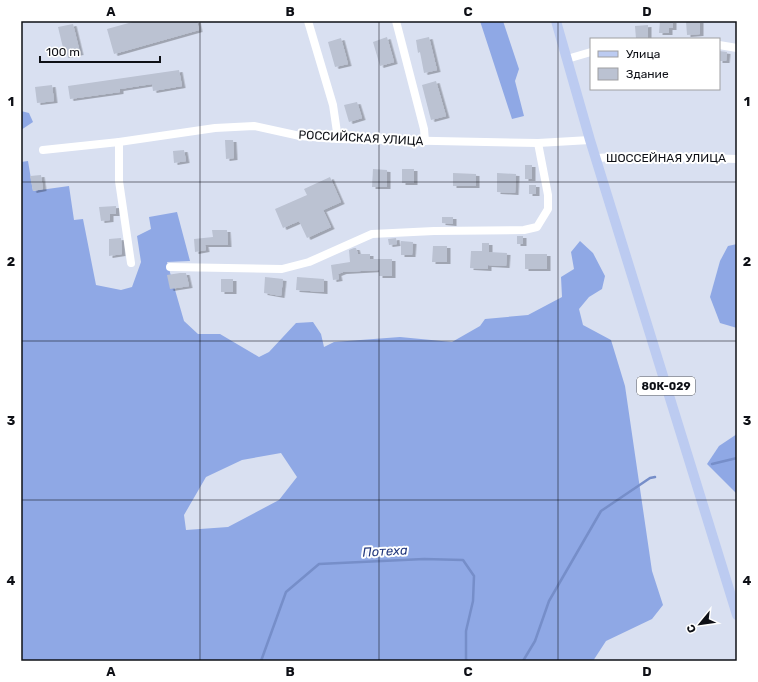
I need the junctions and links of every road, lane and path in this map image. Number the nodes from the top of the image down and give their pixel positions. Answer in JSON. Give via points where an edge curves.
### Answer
{"nodes":[{"id":1,"x":308,"y":21,"type":"edge"},
{"id":2,"x":396,"y":21,"type":"edge"},
{"id":3,"x":556,"y":21,"type":"edge"},
{"id":4,"x":720,"y":45,"type":"edge"},
{"id":5,"x":737,"y":48,"type":"edge"},
{"id":6,"x":590,"y":52,"type":"edge"},
{"id":7,"x":567,"y":59,"type":"junction"},
{"id":8,"x":338,"y":139,"type":"junction"},
{"id":9,"x":590,"y":140,"type":"junction"},
{"id":10,"x":425,"y":141,"type":"junction"},
{"id":11,"x":119,"y":142,"type":"junction"},
{"id":12,"x":538,"y":143,"type":"junction"},
{"id":13,"x":43,"y":150,"type":"dead end"},
{"id":14,"x":596,"y":158,"type":"junction"},
{"id":15,"x":737,"y":159,"type":"edge"},
{"id":16,"x":131,"y":263,"type":"dead end"},
{"id":17,"x":170,"y":267,"type":"dead end"},
{"id":18,"x":737,"y":615,"type":"edge"}],
"edges":[{"from":1,"to":8,"type":"street","via":[[333,105]]},
{"from":2,"to":10,"type":"street"},
{"from":3,"to":7,"type":"main road","number":"80К-029"},
{"from":4,"to":5,"type":"street"},
{"from":6,"to":7,"type":"street"},
{"from":7,"to":9,"type":"main road","number":"80К-029"},
{"from":8,"to":10,"type":"street","name":"РОССИЙСКАЯ УЛИЦА"},
{"from":8,"to":11,"type":"street","name":"РОССИЙСКАЯ УЛИЦА","via":[[300,136],[254,126],[215,128]]},
{"from":9,"to":12,"type":"street","name":"РОССИЙСКАЯ УЛИЦА"},
{"from":9,"to":14,"type":"main road","number":"80К-029"},
{"from":10,"to":12,"type":"street","name":"РОССИЙСКАЯ УЛИЦА"},
{"from":11,"to":13,"type":"street","name":"РОССИЙСКАЯ УЛИЦА"},
{"from":11,"to":16,"type":"street","via":[[119,181]]},
{"from":12,"to":17,"type":"street","via":[[548,196],[548,209],[538,227],[524,230],[372,234],[309,262],[282,269]]},
{"from":14,"to":15,"type":"street","name":"ШОССЕЙНАЯ УЛИЦА","via":[[635,156]]},
{"from":14,"to":18,"type":"main road","number":"80К-029"}]}
